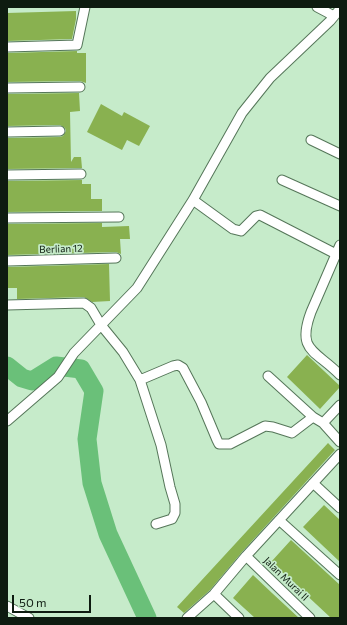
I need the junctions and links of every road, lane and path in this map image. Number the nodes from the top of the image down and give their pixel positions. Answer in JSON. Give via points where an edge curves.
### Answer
{"nodes":[{"id":1,"x":85,"y":7,"type":"edge"},
{"id":2,"x":317,"y":7,"type":"edge"},
{"id":3,"x":337,"y":12,"type":"edge"},
{"id":4,"x":7,"y":47,"type":"edge"},
{"id":5,"x":80,"y":87,"type":"dead end"},
{"id":6,"x":7,"y":88,"type":"edge"},
{"id":7,"x":60,"y":131,"type":"dead end"},
{"id":8,"x":7,"y":132,"type":"edge"},
{"id":9,"x":311,"y":140,"type":"dead end"},
{"id":10,"x":340,"y":154,"type":"edge"},
{"id":11,"x":81,"y":174,"type":"dead end"},
{"id":12,"x":7,"y":175,"type":"edge"},
{"id":13,"x":282,"y":180,"type":"dead end"},
{"id":14,"x":193,"y":200,"type":"junction"},
{"id":15,"x":340,"y":206,"type":"edge"},
{"id":16,"x":119,"y":217,"type":"dead end"},
{"id":17,"x":7,"y":218,"type":"edge"},
{"id":18,"x":340,"y":245,"type":"edge"},
{"id":19,"x":336,"y":254,"type":"junction"},
{"id":20,"x":116,"y":258,"type":"dead end"},
{"id":21,"x":7,"y":261,"type":"edge"},
{"id":22,"x":7,"y":305,"type":"edge"},
{"id":23,"x":101,"y":325,"type":"junction"},
{"id":24,"x":340,"y":375,"type":"edge"},
{"id":25,"x":268,"y":376,"type":"dead end"},
{"id":26,"x":140,"y":380,"type":"junction"},
{"id":27,"x":340,"y":405,"type":"edge"},
{"id":28,"x":313,"y":417,"type":"junction"},
{"id":29,"x":7,"y":421,"type":"edge"},
{"id":30,"x":323,"y":423,"type":"junction"},
{"id":31,"x":340,"y":442,"type":"edge"},
{"id":32,"x":340,"y":454,"type":"edge"},
{"id":33,"x":313,"y":483,"type":"junction"},
{"id":34,"x":340,"y":508,"type":"edge"},
{"id":35,"x":279,"y":520,"type":"junction"},
{"id":36,"x":156,"y":524,"type":"dead end"},
{"id":37,"x":246,"y":556,"type":"junction"},
{"id":38,"x":340,"y":575,"type":"edge"},
{"id":39,"x":214,"y":594,"type":"junction"},
{"id":40,"x":7,"y":606,"type":"edge"},
{"id":41,"x":29,"y":618,"type":"edge"},
{"id":42,"x":187,"y":618,"type":"edge"},
{"id":43,"x":239,"y":618,"type":"edge"},
{"id":44,"x":310,"y":618,"type":"edge"}],
"edges":[{"from":1,"to":4,"type":"street","via":[[77,45]]},
{"from":2,"to":3,"type":"street"},
{"from":3,"to":14,"type":"street","via":[[270,78],[242,113]]},
{"from":5,"to":6,"type":"street"},
{"from":7,"to":8,"type":"street"},
{"from":9,"to":10,"type":"street"},
{"from":11,"to":12,"type":"street"},
{"from":13,"to":15,"type":"street"},
{"from":14,"to":19,"type":"street","via":[[233,230],[241,231],[260,215]]},
{"from":14,"to":23,"type":"street","via":[[137,288]]},
{"from":16,"to":17,"type":"street"},
{"from":18,"to":19,"type":"street"},
{"from":19,"to":24,"type":"street","via":[[311,312],[305,334],[309,349]]},
{"from":20,"to":21,"type":"street","name":"Berlian 12"},
{"from":22,"to":23,"type":"street","via":[[84,303],[91,308]]},
{"from":23,"to":26,"type":"street","via":[[126,355]]},
{"from":23,"to":29,"type":"street","via":[[74,353],[58,377]]},
{"from":25,"to":28,"type":"street"},
{"from":26,"to":28,"type":"street","via":[[173,366],[183,368],[219,444],[230,444],[265,426],[292,433]]},
{"from":26,"to":36,"type":"street","via":[[161,445],[175,504],[172,519]]},
{"from":27,"to":30,"type":"street"},
{"from":28,"to":30,"type":"street"},
{"from":30,"to":31,"type":"street"},
{"from":32,"to":33,"type":"street"},
{"from":33,"to":34,"type":"street"},
{"from":33,"to":35,"type":"street"},
{"from":35,"to":37,"type":"street"},
{"from":35,"to":38,"type":"street"},
{"from":37,"to":39,"type":"street"},
{"from":37,"to":44,"type":"street","name":"Jalan Murai II"},
{"from":39,"to":42,"type":"street"},
{"from":39,"to":43,"type":"street"},
{"from":40,"to":41,"type":"street"}]}
